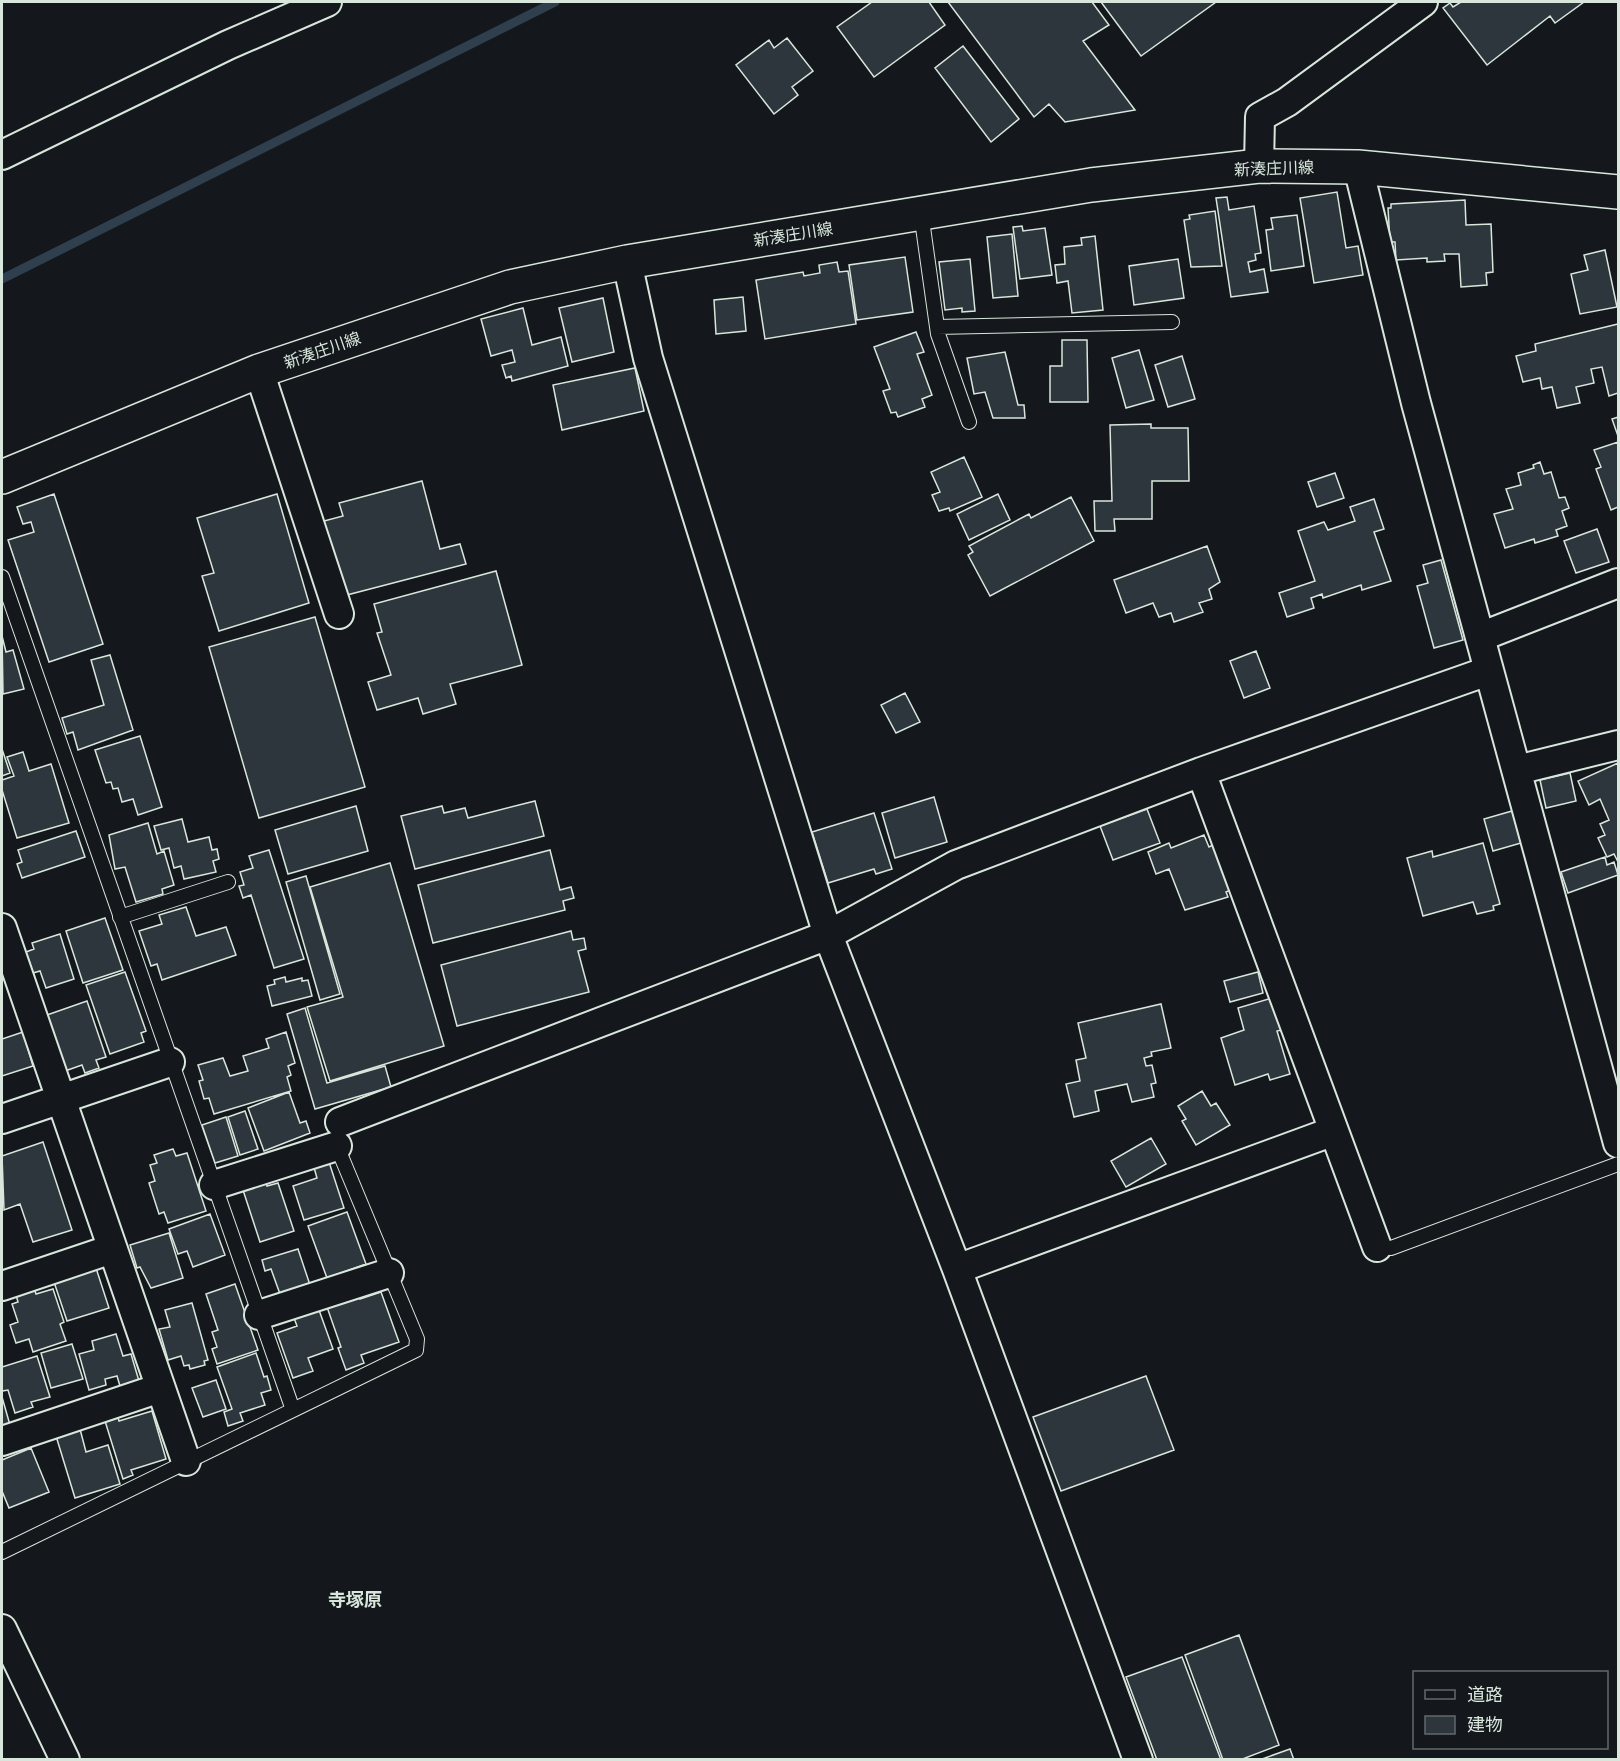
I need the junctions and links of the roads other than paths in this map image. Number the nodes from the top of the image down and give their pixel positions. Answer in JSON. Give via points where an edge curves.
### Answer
{"nodes":[{"id":1,"x":327,"y":2,"type":"edge"},
{"id":2,"x":1423,"y":2,"type":"edge"},
{"id":3,"x":2,"y":155,"type":"edge"},
{"id":4,"x":1259,"y":166,"type":"junction"},
{"id":5,"x":1358,"y":167,"type":"junction"},
{"id":6,"x":1618,"y":192,"type":"edge"},
{"id":7,"x":921,"y":213,"type":"junction"},
{"id":8,"x":627,"y":262,"type":"junction"},
{"id":9,"x":1172,"y":322,"type":"dead end"},
{"id":10,"x":937,"y":327,"type":"junction"},
{"id":11,"x":259,"y":371,"type":"junction"},
{"id":12,"x":969,"y":422,"type":"dead end"},
{"id":13,"x":2,"y":477,"type":"edge"},
{"id":14,"x":2,"y":577,"type":"edge"},
{"id":15,"x":1618,"y":583,"type":"edge"},
{"id":16,"x":339,"y":614,"type":"dead end"},
{"id":17,"x":1480,"y":638,"type":"junction"},
{"id":18,"x":1488,"y":671,"type":"junction"},
{"id":19,"x":1618,"y":745,"type":"edge"},
{"id":20,"x":1518,"y":770,"type":"junction"},
{"id":21,"x":1201,"y":772,"type":"junction"},
{"id":22,"x":228,"y":882,"type":"dead end"},
{"id":23,"x":120,"y":917,"type":"junction"},
{"id":24,"x":3,"y":936,"type":"edge"},
{"id":25,"x":828,"y":936,"type":"junction"},
{"id":26,"x":170,"y":1062,"type":"junction"},
{"id":27,"x":59,"y":1099,"type":"junction"},
{"id":28,"x":2,"y":1119,"type":"edge"},
{"id":29,"x":1334,"y":1131,"type":"junction"},
{"id":30,"x":338,"y":1134,"type":"junction"},
{"id":31,"x":1618,"y":1143,"type":"edge"},
{"id":32,"x":1618,"y":1164,"type":"edge"},
{"id":33,"x":214,"y":1185,"type":"junction"},
{"id":34,"x":1377,"y":1248,"type":"joint"},
{"id":35,"x":112,"y":1249,"type":"junction"},
{"id":36,"x":957,"y":1269,"type":"junction"},
{"id":37,"x":389,"y":1273,"type":"junction"},
{"id":38,"x":2,"y":1286,"type":"edge"},
{"id":39,"x":260,"y":1315,"type":"junction"},
{"id":40,"x":160,"y":1388,"type":"junction"},
{"id":41,"x":293,"y":1410,"type":"junction"},
{"id":42,"x":2,"y":1441,"type":"edge"},
{"id":43,"x":186,"y":1461,"type":"junction"},
{"id":44,"x":2,"y":1552,"type":"edge"},
{"id":45,"x":2,"y":1629,"type":"edge"},
{"id":46,"x":65,"y":1760,"type":"edge"},
{"id":47,"x":1138,"y":1760,"type":"edge"}],
"edges":[{"from":1,"to":3,"type":"street","via":[[228,45]]},
{"from":2,"to":4,"type":"street","via":[[1287,102],[1260,117]]},
{"from":4,"to":5,"type":"main road","name":"新湊庄川線"},
{"from":4,"to":7,"type":"main road","name":"新湊庄川線","via":[[1091,185]]},
{"from":5,"to":6,"type":"main road","name":"新湊庄川線"},
{"from":5,"to":17,"type":"street","via":[[1416,403]]},
{"from":7,"to":8,"type":"main road","name":"新湊庄川線"},
{"from":7,"to":10,"type":"lane"},
{"from":8,"to":11,"type":"main road","name":"新湊庄川線","via":[[510,287]]},
{"from":8,"to":25,"type":"street","via":[[648,358]]},
{"from":9,"to":10,"type":"lane"},
{"from":10,"to":12,"type":"lane"},
{"from":11,"to":13,"type":"main road","name":"新湊庄川線"},
{"from":11,"to":16,"type":"street"},
{"from":14,"to":23,"type":"lane"},
{"from":15,"to":17,"type":"street"},
{"from":17,"to":18,"type":"street"},
{"from":18,"to":20,"type":"street"},
{"from":18,"to":21,"type":"street"},
{"from":19,"to":20,"type":"street"},
{"from":20,"to":31,"type":"street"},
{"from":21,"to":25,"type":"street","via":[[956,865]]},
{"from":21,"to":29,"type":"street"},
{"from":22,"to":23,"type":"lane"},
{"from":23,"to":26,"type":"lane"},
{"from":24,"to":27,"type":"street"},
{"from":25,"to":30,"type":"street"},
{"from":25,"to":36,"type":"street"},
{"from":26,"to":27,"type":"street"},
{"from":26,"to":33,"type":"lane"},
{"from":27,"to":28,"type":"street"},
{"from":27,"to":35,"type":"street"},
{"from":29,"to":34,"type":"street"},
{"from":29,"to":36,"type":"street"},
{"from":30,"to":33,"type":"street"},
{"from":30,"to":37,"type":"lane"},
{"from":32,"to":34,"type":"lane","via":[[1391,1248]]},
{"from":33,"to":39,"type":"lane"},
{"from":35,"to":38,"type":"street"},
{"from":35,"to":40,"type":"street"},
{"from":36,"to":47,"type":"street"},
{"from":37,"to":39,"type":"street"},
{"from":37,"to":41,"type":"lane","via":[[417,1339],[416,1350]]},
{"from":39,"to":41,"type":"lane"},
{"from":40,"to":42,"type":"street"},
{"from":40,"to":43,"type":"street"},
{"from":41,"to":43,"type":"lane"},
{"from":43,"to":44,"type":"lane"},
{"from":45,"to":46,"type":"street"}]}
